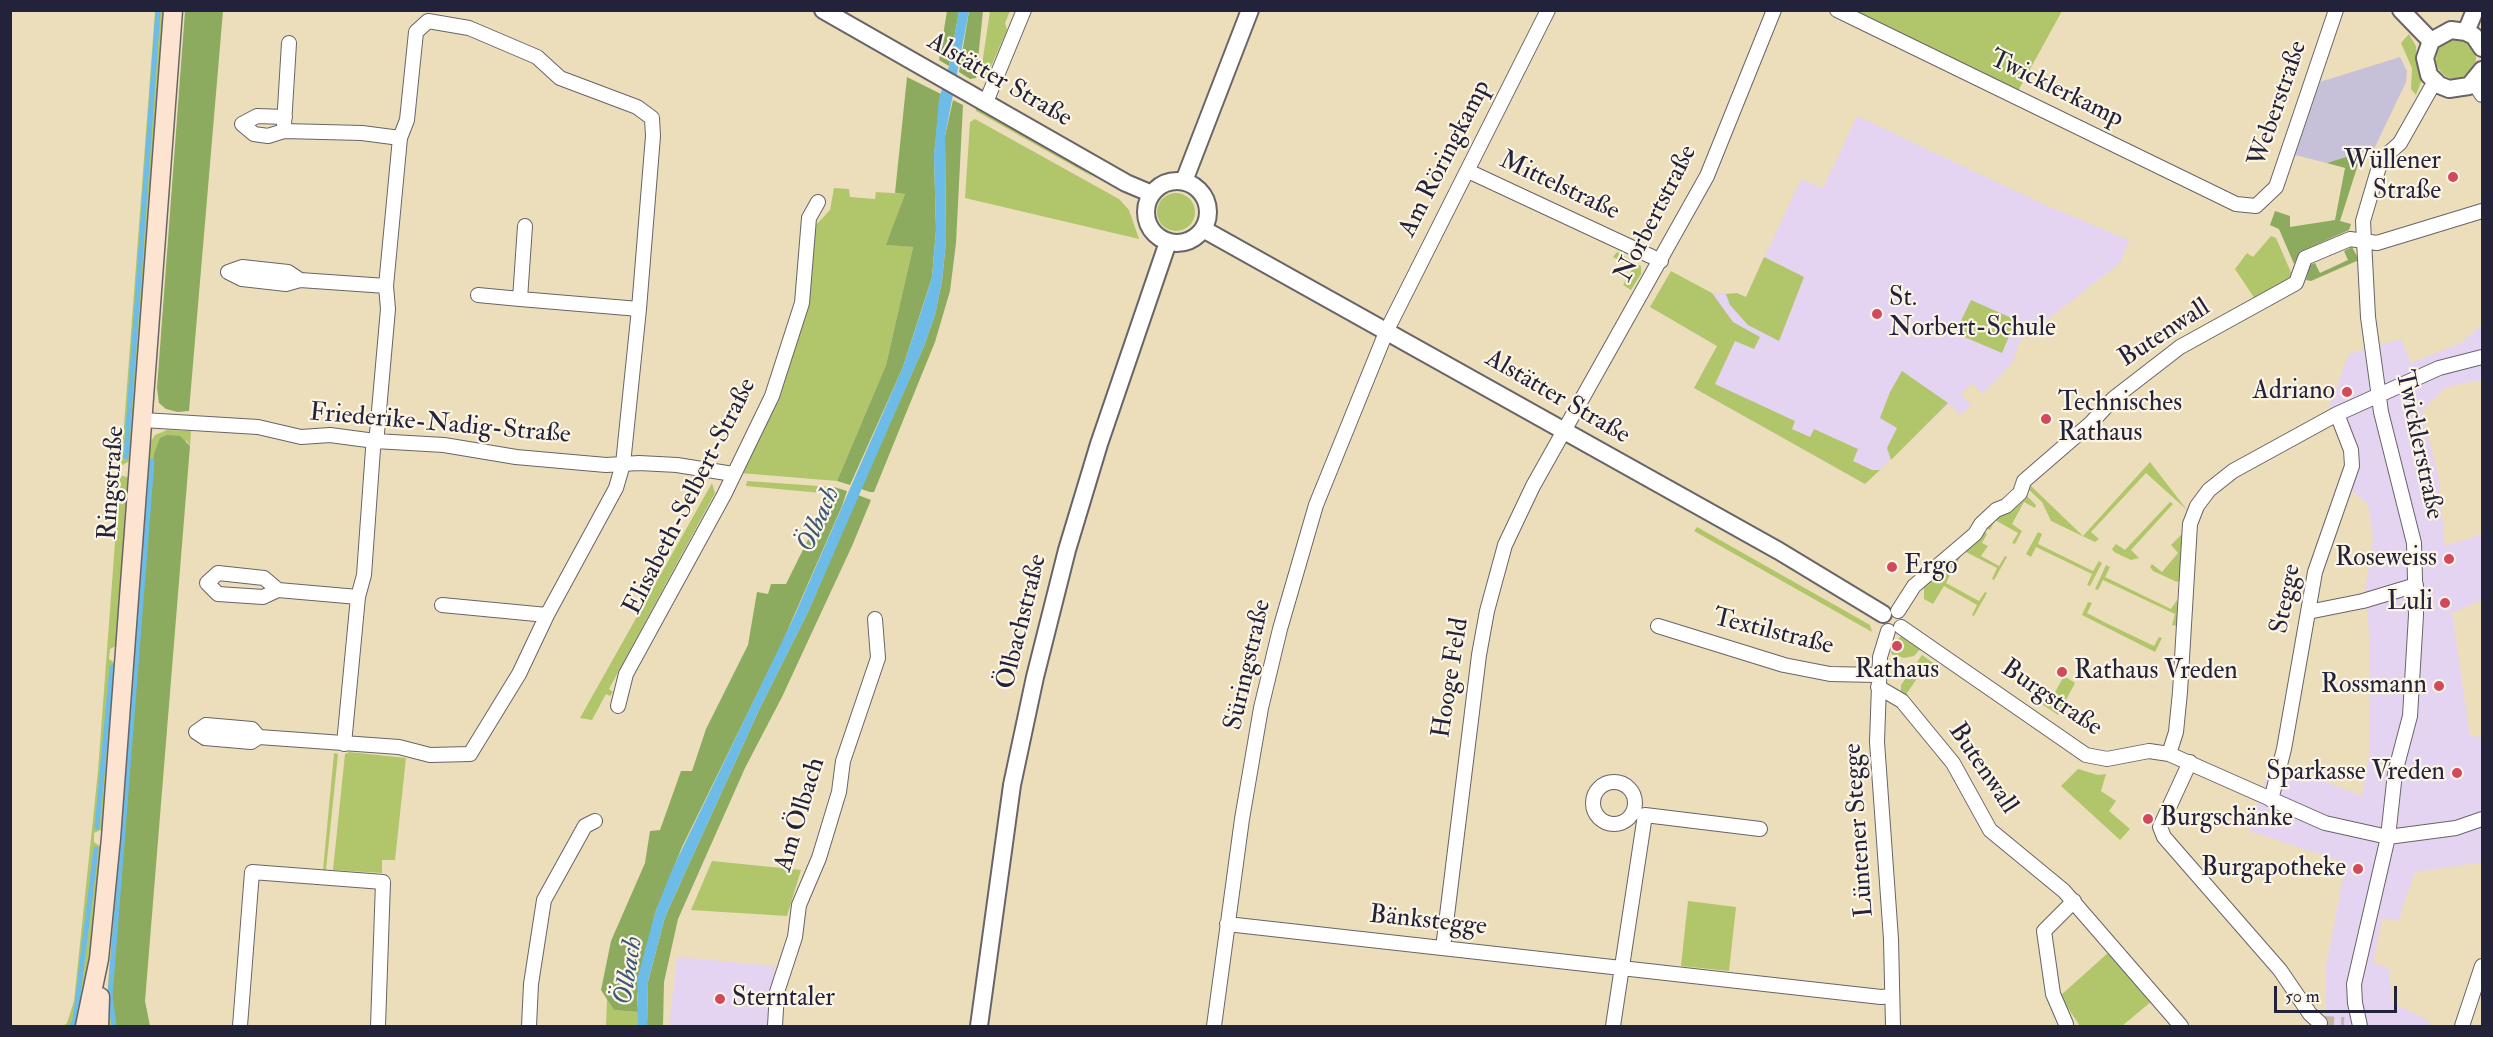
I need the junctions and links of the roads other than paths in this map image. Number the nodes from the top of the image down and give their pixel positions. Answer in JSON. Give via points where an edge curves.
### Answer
{"nodes":[{"id":1,"x":173,"y":10,"type":"edge"},
{"id":2,"x":823,"y":10,"type":"edge"},
{"id":3,"x":1024,"y":10,"type":"edge"},
{"id":4,"x":1250,"y":10,"type":"edge"},
{"id":5,"x":1548,"y":10,"type":"edge"},
{"id":6,"x":1774,"y":10,"type":"edge"},
{"id":7,"x":1837,"y":10,"type":"edge"},
{"id":8,"x":2336,"y":10,"type":"edge"},
{"id":9,"x":2401,"y":10,"type":"edge"},
{"id":10,"x":2475,"y":10,"type":"edge"},
{"id":11,"x":2466,"y":32,"type":"junction"},
{"id":12,"x":2431,"y":41,"type":"junction"},
{"id":13,"x":289,"y":43,"type":"dead end"},
{"id":14,"x":2482,"y":48,"type":"edge"},
{"id":15,"x":2435,"y":81,"type":"junction"},
{"id":16,"x":2480,"y":83,"type":"edge"},
{"id":17,"x":986,"y":102,"type":"junction"},
{"id":18,"x":400,"y":138,"type":"junction"},
{"id":19,"x":1468,"y":171,"type":"junction"},
{"id":20,"x":1184,"y":181,"type":"junction"},
{"id":21,"x":1152,"y":194,"type":"junction"},
{"id":22,"x":818,"y":202,"type":"dead end"},
{"id":23,"x":2256,"y":206,"type":"joint"},
{"id":24,"x":2482,"y":211,"type":"edge"},
{"id":25,"x":525,"y":226,"type":"dead end"},
{"id":26,"x":1203,"y":229,"type":"junction"},
{"id":27,"x":2365,"y":241,"type":"junction"},
{"id":28,"x":1168,"y":242,"type":"junction"},
{"id":29,"x":1661,"y":261,"type":"junction"},
{"id":30,"x":300,"y":280,"type":"dead end"},
{"id":31,"x":386,"y":286,"type":"junction"},
{"id":32,"x":478,"y":295,"type":"dead end"},
{"id":33,"x":520,"y":298,"type":"junction"},
{"id":34,"x":639,"y":309,"type":"junction"},
{"id":35,"x":1387,"y":330,"type":"junction"},
{"id":36,"x":2482,"y":357,"type":"edge"},
{"id":37,"x":2380,"y":394,"type":"junction"},
{"id":38,"x":2337,"y":414,"type":"junction"},
{"id":39,"x":143,"y":420,"type":"junction"},
{"id":40,"x":1564,"y":432,"type":"junction"},
{"id":41,"x":375,"y":441,"type":"junction"},
{"id":42,"x":623,"y":464,"type":"junction"},
{"id":43,"x":733,"y":474,"type":"junction"},
{"id":44,"x":2416,"y":585,"type":"junction"},
{"id":45,"x":278,"y":590,"type":"junction"},
{"id":46,"x":358,"y":597,"type":"junction"},
{"id":47,"x":441,"y":605,"type":"dead end"},
{"id":48,"x":2308,"y":612,"type":"junction"},
{"id":49,"x":1891,"y":613,"type":"junction"},
{"id":50,"x":547,"y":615,"type":"junction"},
{"id":51,"x":875,"y":620,"type":"dead end"},
{"id":52,"x":1658,"y":626,"type":"dead end"},
{"id":53,"x":1895,"y":629,"type":"junction"},
{"id":54,"x":1878,"y":681,"type":"junction"},
{"id":55,"x":618,"y":706,"type":"dead end"},
{"id":56,"x":259,"y":737,"type":"dead end"},
{"id":57,"x":344,"y":744,"type":"junction"},
{"id":58,"x":2169,"y":754,"type":"junction"},
{"id":59,"x":2190,"y":762,"type":"junction"},
{"id":60,"x":2271,"y":800,"type":"junction"},
{"id":61,"x":2482,"y":819,"type":"edge"},
{"id":62,"x":595,"y":821,"type":"dead end"},
{"id":63,"x":1760,"y":829,"type":"dead end"},
{"id":64,"x":2388,"y":837,"type":"junction"},
{"id":65,"x":2074,"y":901,"type":"junction"},
{"id":66,"x":1227,"y":924,"type":"junction"},
{"id":67,"x":1443,"y":948,"type":"junction"},
{"id":68,"x":99,"y":959,"type":"junction"},
{"id":69,"x":2482,"y":966,"type":"edge"},
{"id":70,"x":1623,"y":968,"type":"junction"},
{"id":71,"x":1892,"y":996,"type":"junction"},
{"id":72,"x":2320,"y":1023,"type":"dead end"},
{"id":73,"x":2344,"y":1023,"type":"dead end"},
{"id":74,"x":2066,"y":1024,"type":"dead end"},
{"id":75,"x":2359,"y":1025,"type":"edge"},
{"id":76,"x":85,"y":1026,"type":"edge"},
{"id":77,"x":99,"y":1026,"type":"edge"},
{"id":78,"x":240,"y":1026,"type":"edge"},
{"id":79,"x":378,"y":1026,"type":"edge"},
{"id":80,"x":529,"y":1026,"type":"edge"},
{"id":81,"x":775,"y":1026,"type":"edge"},
{"id":82,"x":979,"y":1026,"type":"edge"},
{"id":83,"x":1214,"y":1026,"type":"edge"},
{"id":84,"x":1613,"y":1026,"type":"edge"},
{"id":85,"x":1893,"y":1026,"type":"edge"},
{"id":86,"x":2181,"y":1026,"type":"edge"},
{"id":87,"x":2462,"y":1026,"type":"edge"}],
"edges":[{"from":1,"to":39,"type":"main road","name":"Ringstraße"},
{"from":2,"to":17,"type":"street","name":"Alstätter Straße"},
{"from":3,"to":17,"type":"street"},
{"from":4,"to":20,"type":"street"},
{"from":5,"to":19,"type":"street","name":"Am Röringkamp"},
{"from":6,"to":29,"type":"street","name":"Norbertstraße","via":[[1707,176]]},
{"from":7,"to":23,"type":"street","name":"Twicklerkamp","via":[[2236,204]]},
{"from":8,"to":23,"type":"street","name":"Weberstraße","via":[[2276,187]]},
{"from":9,"to":12,"type":"street"},
{"from":10,"to":11,"type":"street"},
{"from":11,"to":12,"type":"street","via":[[2444,32]]},
{"from":11,"to":14,"type":"street"},
{"from":12,"to":15,"type":"street","via":[[2425,58],[2429,75]]},
{"from":13,"to":18,"type":"street","via":[[284,124]]},
{"from":15,"to":16,"type":"street","via":[[2454,89]]},
{"from":15,"to":27,"type":"street","name":"Twicklerstraße","via":[[2400,143],[2381,160],[2363,221]]},
{"from":17,"to":21,"type":"street","name":"Alstätter Straße"},
{"from":18,"to":31,"type":"street"},
{"from":18,"to":34,"type":"street","via":[[407,120],[416,32],[428,21],[469,28],[537,57],[560,78],[637,107],[652,118],[653,136]]},
{"from":19,"to":29,"type":"street","name":"Mittelstraße"},
{"from":19,"to":35,"type":"street","name":"Am Röringkamp"},
{"from":20,"to":21,"type":"street","via":[[1168,182]]},
{"from":20,"to":26,"type":"street","via":[[1204,196],[1208,215]]},
{"from":21,"to":28,"type":"street","via":[[1147,222],[1159,238]]},
{"from":22,"to":43,"type":"street","name":"Elisabeth-Selbert-Straße","via":[[809,218],[802,303],[790,342],[766,412]]},
{"from":24,"to":27,"type":"street","name":"Butenwall","via":[[2377,243]]},
{"from":25,"to":33,"type":"street"},
{"from":26,"to":28,"type":"street","via":[[1186,242]]},
{"from":26,"to":35,"type":"street","name":"Alstätter Straße"},
{"from":27,"to":37,"type":"street","name":"Twicklerstraße","via":[[2368,317]]},
{"from":27,"to":49,"type":"street","name":"Butenwall","via":[[2349,239],[2305,258],[2296,283],[2180,346],[2150,369],[2044,462],[2024,482],[2020,493],[1996,510],[1975,534],[1914,586]]},
{"from":28,"to":82,"type":"street","name":"Ölbachstraße","via":[[1099,444],[1035,677],[1012,785]]},
{"from":29,"to":40,"type":"street","name":"Norbertstraße"},
{"from":30,"to":31,"type":"street"},
{"from":31,"to":41,"type":"street","via":[[388,309]]},
{"from":32,"to":33,"type":"street"},
{"from":33,"to":34,"type":"street"},
{"from":34,"to":42,"type":"street"},
{"from":35,"to":40,"type":"street","name":"Alstätter Straße"},
{"from":35,"to":66,"type":"street","name":"Süringstraße","via":[[1316,505],[1280,629],[1261,708]]},
{"from":36,"to":37,"type":"street","via":[[2439,368]]},
{"from":37,"to":38,"type":"street"},
{"from":37,"to":44,"type":"street","name":"Twicklerstraße","via":[[2386,434],[2414,543]]},
{"from":38,"to":48,"type":"street","name":"Stegge","via":[[2351,450],[2352,466],[2322,548]]},
{"from":38,"to":58,"type":"street","via":[[2233,471],[2209,490],[2192,517],[2180,692],[2176,732]]},
{"from":39,"to":41,"type":"street","name":"Friederike-Nadig-Straße","via":[[248,426],[287,435]]},
{"from":39,"to":68,"type":"main road","name":"Ringstraße"},
{"from":40,"to":49,"type":"street","name":"Alstätter Straße"},
{"from":40,"to":67,"type":"street","name":"Hooge Feld","via":[[1505,545],[1487,611],[1467,735]]},
{"from":41,"to":42,"type":"street","name":"Friederike-Nadig-Straße"},
{"from":41,"to":46,"type":"street","via":[[364,575]]},
{"from":42,"to":43,"type":"street","name":"Friederike-Nadig-Straße","via":[[677,465]]},
{"from":42,"to":50,"type":"street","via":[[616,488]]},
{"from":43,"to":55,"type":"street","name":"Elisabeth-Selbert-Straße","via":[[626,674]]},
{"from":44,"to":48,"type":"street"},
{"from":44,"to":64,"type":"street","name":"Twicklerstraße","via":[[2410,716],[2395,773]]},
{"from":45,"to":45,"type":"street","via":[[263,597],[218,594],[207,583],[218,573],[264,578]]},
{"from":45,"to":46,"type":"street"},
{"from":46,"to":57,"type":"street"},
{"from":47,"to":50,"type":"street"},
{"from":48,"to":60,"type":"street","name":"Stegge"},
{"from":49,"to":53,"type":"street","via":[[1903,617]]},
{"from":49,"to":53,"type":"street","via":[[1882,624]]},
{"from":50,"to":57,"type":"street","via":[[519,674],[470,754],[430,755],[399,747]]},
{"from":51,"to":81,"type":"street","name":"Am Ölbach","via":[[878,658],[843,761],[839,792],[819,858],[799,905],[795,938],[777,992]]},
{"from":52,"to":54,"type":"street","name":"Textilstraße","via":[[1784,665]]},
{"from":53,"to":54,"type":"street","name":"Lüntener Stegge","via":[[1880,657]]},
{"from":53,"to":58,"type":"street","name":"Burgstraße","via":[[2086,755],[2107,759],[2149,750]]},
{"from":54,"to":65,"type":"street","name":"Butenwall","via":[[1902,701],[1953,763],[1990,830]]},
{"from":54,"to":71,"type":"street","name":"Lüntener Stegge","via":[[1879,796]]},
{"from":56,"to":57,"type":"street"},
{"from":58,"to":59,"type":"street","name":"Burgstraße"},
{"from":59,"to":60,"type":"street","name":"Burgstraße"},
{"from":59,"to":72,"type":"street","via":[[2160,827],[2164,837],[2280,970]]},
{"from":60,"to":64,"type":"street","name":"Burgstraße","via":[[2325,823]]},
{"from":61,"to":64,"type":"street","via":[[2456,828]]},
{"from":62,"to":80,"type":"street","via":[[585,826],[544,900]]},
{"from":63,"to":70,"type":"street","via":[[1638,814]]},
{"from":64,"to":75,"type":"street","name":"Twicklerstraße","via":[[2354,984]]},
{"from":65,"to":74,"type":"street","via":[[2044,931],[2053,994]]},
{"from":65,"to":86,"type":"street","name":"Butenwall"},
{"from":66,"to":67,"type":"street","name":"Bänkstegge"},
{"from":66,"to":83,"type":"street","name":"Süringstraße"},
{"from":67,"to":70,"type":"street","name":"Bänkstegge"},
{"from":68,"to":76,"type":"main road","name":"Ringstraße"},
{"from":68,"to":77,"type":"main road","name":"Ringstraße"},
{"from":69,"to":87,"type":"street"},
{"from":70,"to":71,"type":"street","name":"Bänkstegge"},
{"from":70,"to":84,"type":"street"},
{"from":71,"to":85,"type":"street","name":"Lüntener Stegge"},
{"from":73,"to":75,"type":"street"},
{"from":78,"to":79,"type":"street","via":[[252,872],[383,882]]}]}
